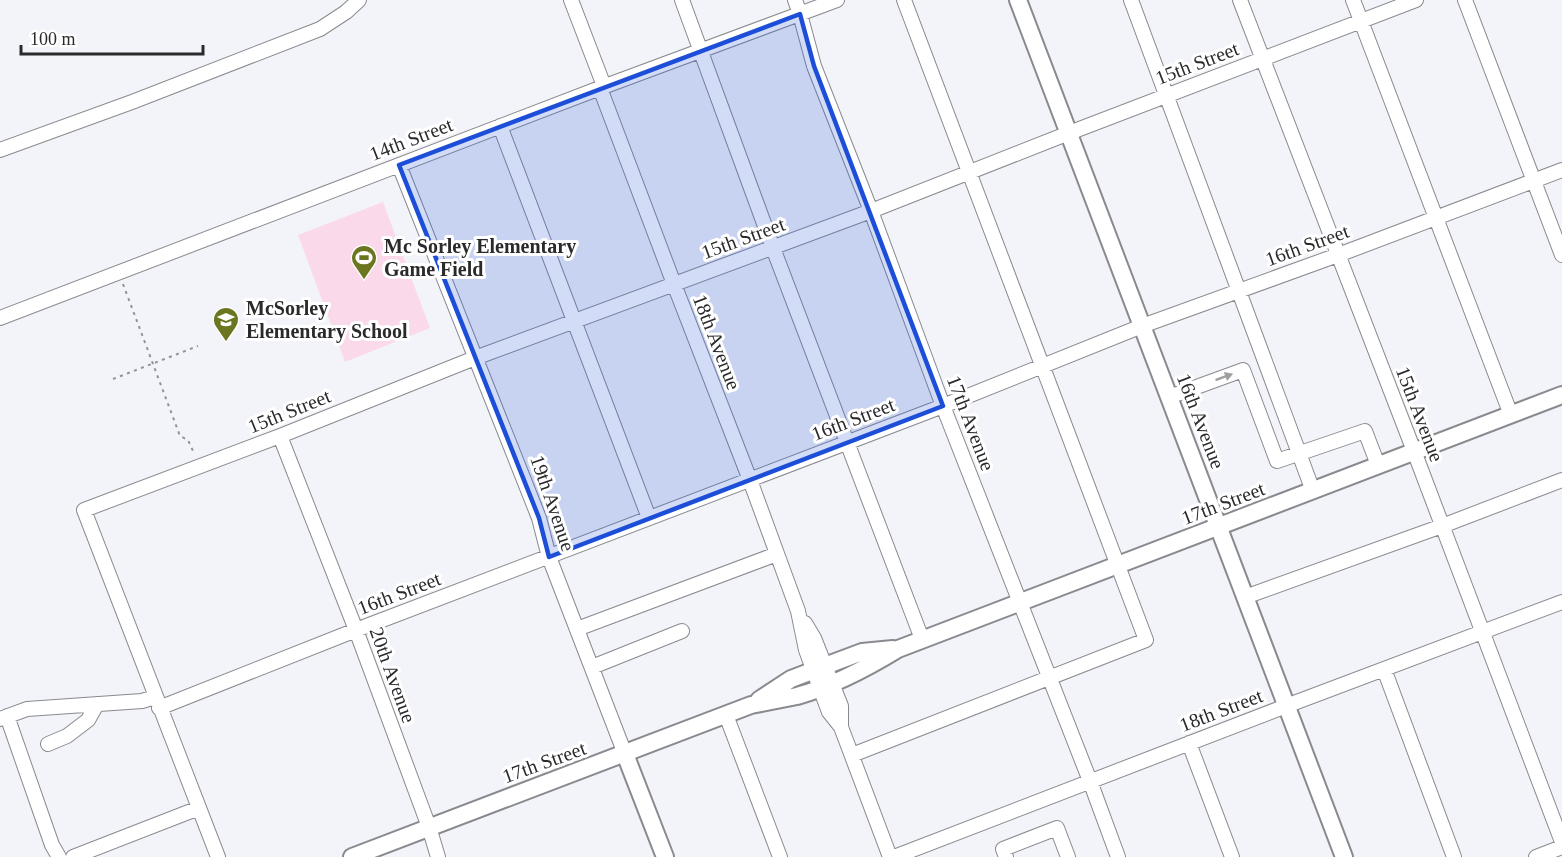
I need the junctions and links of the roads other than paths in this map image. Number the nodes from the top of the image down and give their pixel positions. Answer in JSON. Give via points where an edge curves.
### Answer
{"nodes":[{"id":1,"x":359,"y":0,"type":"edge"},
{"id":2,"x":571,"y":0,"type":"edge"},
{"id":3,"x":682,"y":0,"type":"edge"},
{"id":4,"x":795,"y":0,"type":"edge"},
{"id":5,"x":837,"y":0,"type":"edge"},
{"id":6,"x":904,"y":0,"type":"edge"},
{"id":7,"x":1018,"y":0,"type":"edge"},
{"id":8,"x":1131,"y":0,"type":"edge"},
{"id":9,"x":1240,"y":0,"type":"edge"},
{"id":10,"x":1353,"y":0,"type":"edge"},
{"id":11,"x":1416,"y":0,"type":"edge"},
{"id":12,"x":1465,"y":0,"type":"edge"},
{"id":13,"x":800,"y":14,"type":"junction"},
{"id":14,"x":1361,"y":21,"type":"junction"},
{"id":15,"x":701,"y":51,"type":"junction"},
{"id":16,"x":1262,"y":59,"type":"junction"},
{"id":17,"x":602,"y":87,"type":"junction"},
{"id":18,"x":1166,"y":96,"type":"junction"},
{"id":19,"x":500,"y":126,"type":"junction"},
{"id":20,"x":1069,"y":133,"type":"junction"},
{"id":21,"x":0,"y":150,"type":"edge"},
{"id":22,"x":399,"y":165,"type":"junction"},
{"id":23,"x":1562,"y":170,"type":"edge"},
{"id":24,"x":969,"y":173,"type":"junction"},
{"id":25,"x":1534,"y":181,"type":"junction"},
{"id":26,"x":871,"y":212,"type":"junction"},
{"id":27,"x":1436,"y":218,"type":"junction"},
{"id":28,"x":773,"y":248,"type":"junction"},
{"id":29,"x":1338,"y":255,"type":"junction"},
{"id":30,"x":1562,"y":255,"type":"edge"},
{"id":31,"x":674,"y":284,"type":"junction"},
{"id":32,"x":1239,"y":290,"type":"junction"},
{"id":33,"x":0,"y":318,"type":"edge"},
{"id":34,"x":575,"y":320,"type":"junction"},
{"id":35,"x":1142,"y":326,"type":"junction"},
{"id":36,"x":475,"y":358,"type":"junction"},
{"id":37,"x":1042,"y":366,"type":"junction"},
{"id":38,"x":1562,"y":395,"type":"edge"},
{"id":39,"x":1169,"y":398,"type":"junction"},
{"id":40,"x":944,"y":406,"type":"junction"},
{"id":41,"x":1511,"y":415,"type":"junction"},
{"id":42,"x":280,"y":436,"type":"junction"},
{"id":43,"x":848,"y":442,"type":"junction"},
{"id":44,"x":1414,"y":451,"type":"junction"},
{"id":45,"x":1300,"y":454,"type":"junction"},
{"id":46,"x":1378,"y":465,"type":"junction"},
{"id":47,"x":750,"y":480,"type":"junction"},
{"id":48,"x":1562,"y":480,"type":"edge"},
{"id":49,"x":1313,"y":490,"type":"junction"},
{"id":50,"x":649,"y":518,"type":"junction"},
{"id":51,"x":1442,"y":526,"type":"junction"},
{"id":52,"x":1218,"y":527,"type":"junction"},
{"id":53,"x":777,"y":554,"type":"junction"},
{"id":54,"x":549,"y":557,"type":"junction"},
{"id":55,"x":1117,"y":565,"type":"junction"},
{"id":56,"x":1245,"y":597,"type":"junction"},
{"id":57,"x":1020,"y":602,"type":"junction"},
{"id":58,"x":1562,"y":602,"type":"edge"},
{"id":59,"x":577,"y":629,"type":"junction"},
{"id":60,"x":356,"y":630,"type":"junction"},
{"id":61,"x":682,"y":631,"type":"dead end"},
{"id":62,"x":1483,"y":633,"type":"junction"},
{"id":63,"x":922,"y":639,"type":"junction"},
{"id":64,"x":898,"y":649,"type":"junction"},
{"id":65,"x":592,"y":667,"type":"junction"},
{"id":66,"x":820,"y":668,"type":"junction"},
{"id":67,"x":1384,"y":669,"type":"junction"},
{"id":68,"x":1049,"y":678,"type":"junction"},
{"id":69,"x":826,"y":685,"type":"junction"},
{"id":70,"x":157,"y":702,"type":"junction"},
{"id":71,"x":97,"y":704,"type":"junction"},
{"id":72,"x":751,"y":705,"type":"junction"},
{"id":73,"x":1286,"y":706,"type":"junction"},
{"id":74,"x":726,"y":715,"type":"junction"},
{"id":75,"x":3,"y":718,"type":"edge"},
{"id":76,"x":1189,"y":743,"type":"junction"},
{"id":77,"x":48,"y":744,"type":"dead end"},
{"id":78,"x":625,"y":754,"type":"junction"},
{"id":79,"x":852,"y":754,"type":"junction"},
{"id":80,"x":1090,"y":782,"type":"junction"},
{"id":81,"x":200,"y":808,"type":"junction"},
{"id":82,"x":429,"y":827,"type":"junction"},
{"id":83,"x":1562,"y":844,"type":"edge"},
{"id":84,"x":59,"y":857,"type":"edge"},
{"id":85,"x":73,"y":857,"type":"edge"},
{"id":86,"x":218,"y":857,"type":"edge"},
{"id":87,"x":352,"y":857,"type":"edge"},
{"id":88,"x":438,"y":857,"type":"edge"},
{"id":89,"x":665,"y":857,"type":"edge"},
{"id":90,"x":780,"y":857,"type":"edge"},
{"id":91,"x":892,"y":857,"type":"edge"},
{"id":92,"x":1006,"y":857,"type":"edge"},
{"id":93,"x":1068,"y":857,"type":"edge"},
{"id":94,"x":1118,"y":857,"type":"edge"},
{"id":95,"x":1232,"y":857,"type":"edge"},
{"id":96,"x":1344,"y":857,"type":"edge"},
{"id":97,"x":1454,"y":857,"type":"edge"},
{"id":98,"x":1536,"y":857,"type":"edge"}],
"edges":[{"from":1,"to":21,"type":"street","via":[[320,29]]},
{"from":2,"to":17,"type":"street","name":"18th Avenue"},
{"from":3,"to":15,"type":"street"},
{"from":4,"to":13,"type":"street","name":"17th Avenue"},
{"from":5,"to":13,"type":"street","name":"14th Street"},
{"from":6,"to":24,"type":"street"},
{"from":7,"to":20,"type":"main road","name":"16th Avenue"},
{"from":8,"to":18,"type":"street"},
{"from":9,"to":16,"type":"street","name":"15th Avenue"},
{"from":10,"to":14,"type":"street"},
{"from":11,"to":14,"type":"street","name":"15th Street"},
{"from":12,"to":25,"type":"street"},
{"from":13,"to":15,"type":"street","name":"14th Street"},
{"from":13,"to":26,"type":"street","name":"17th Avenue","via":[[814,66]]},
{"from":14,"to":16,"type":"street","name":"15th Street"},
{"from":14,"to":27,"type":"street"},
{"from":15,"to":17,"type":"street","name":"14th Street"},
{"from":15,"to":28,"type":"street"},
{"from":16,"to":18,"type":"street","name":"15th Street"},
{"from":16,"to":29,"type":"street","name":"15th Avenue"},
{"from":17,"to":19,"type":"street","name":"14th Street"},
{"from":17,"to":31,"type":"street","name":"18th Avenue"},
{"from":18,"to":20,"type":"street","name":"15th Street"},
{"from":18,"to":32,"type":"street"},
{"from":19,"to":22,"type":"street","name":"14th Street"},
{"from":19,"to":34,"type":"street"},
{"from":20,"to":24,"type":"street","name":"15th Street"},
{"from":20,"to":35,"type":"main road","name":"16th Avenue"},
{"from":22,"to":33,"type":"street","name":"14th Street"},
{"from":22,"to":36,"type":"street","name":"19th Avenue"},
{"from":23,"to":25,"type":"street","name":"16th Street"},
{"from":24,"to":26,"type":"street","name":"15th Street"},
{"from":24,"to":37,"type":"street"},
{"from":25,"to":27,"type":"street","name":"16th Street"},
{"from":25,"to":30,"type":"street"},
{"from":26,"to":28,"type":"street","name":"15th Street"},
{"from":26,"to":40,"type":"street","name":"17th Avenue"},
{"from":27,"to":29,"type":"street","name":"16th Street"},
{"from":27,"to":41,"type":"street"},
{"from":28,"to":31,"type":"street","name":"15th Street"},
{"from":28,"to":43,"type":"street"},
{"from":29,"to":32,"type":"street","name":"16th Street"},
{"from":29,"to":44,"type":"street","name":"15th Avenue"},
{"from":31,"to":34,"type":"street","name":"15th Street"},
{"from":31,"to":47,"type":"street","name":"18th Avenue"},
{"from":32,"to":35,"type":"street","name":"16th Street"},
{"from":32,"to":45,"type":"street"},
{"from":34,"to":36,"type":"street","name":"15th Street"},
{"from":34,"to":50,"type":"street"},
{"from":35,"to":37,"type":"street","name":"16th Street"},
{"from":35,"to":39,"type":"main road","name":"16th Avenue"},
{"from":36,"to":42,"type":"street","name":"15th Street"},
{"from":36,"to":54,"type":"street","name":"19th Avenue","via":[[538,518]]},
{"from":37,"to":40,"type":"street","name":"16th Street"},
{"from":37,"to":55,"type":"street"},
{"from":38,"to":41,"type":"main road","name":"17th Street"},
{"from":39,"to":45,"type":"street","one_way":true,"via":[[1243,370],[1277,461]]},
{"from":39,"to":52,"type":"main road","name":"16th Avenue"},
{"from":40,"to":43,"type":"street","name":"16th Street"},
{"from":40,"to":57,"type":"street","name":"17th Avenue"},
{"from":41,"to":44,"type":"main road","name":"17th Street"},
{"from":42,"to":60,"type":"street","name":"20th Avenue"},
{"from":42,"to":70,"type":"street","name":"15th Street","via":[[84,510]]},
{"from":43,"to":47,"type":"street","name":"16th Street"},
{"from":43,"to":63,"type":"street"},
{"from":44,"to":46,"type":"main road","name":"17th Street"},
{"from":44,"to":51,"type":"street","name":"15th Avenue"},
{"from":45,"to":46,"type":"street","via":[[1365,431]]},
{"from":45,"to":49,"type":"street"},
{"from":46,"to":49,"type":"main road","name":"17th Street"},
{"from":47,"to":50,"type":"street","name":"16th Street"},
{"from":47,"to":53,"type":"street","name":"18th Avenue"},
{"from":48,"to":51,"type":"street"},
{"from":49,"to":52,"type":"main road","name":"17th Street"},
{"from":50,"to":54,"type":"street","name":"16th Street"},
{"from":51,"to":56,"type":"street"},
{"from":51,"to":62,"type":"street","name":"15th Avenue"},
{"from":52,"to":55,"type":"main road","name":"17th Street"},
{"from":52,"to":56,"type":"main road","name":"16th Avenue"},
{"from":53,"to":59,"type":"street"},
{"from":53,"to":66,"type":"street","name":"18th Avenue","via":[[798,611],[814,638]]},
{"from":54,"to":59,"type":"street","name":"19th Avenue"},
{"from":54,"to":60,"type":"street","name":"16th Street"},
{"from":55,"to":57,"type":"main road","name":"17th Street"},
{"from":55,"to":68,"type":"street","via":[[1146,640]]},
{"from":56,"to":73,"type":"main road","name":"16th Avenue"},
{"from":57,"to":63,"type":"main road","name":"17th Street"},
{"from":57,"to":68,"type":"street","name":"17th Avenue"},
{"from":58,"to":62,"type":"street","name":"18th Street"},
{"from":59,"to":65,"type":"street","name":"19th Avenue"},
{"from":60,"to":70,"type":"street","name":"16th Street"},
{"from":60,"to":82,"type":"street","name":"20th Avenue"},
{"from":61,"to":65,"type":"street"},
{"from":62,"to":67,"type":"street","name":"18th Street"},
{"from":62,"to":83,"type":"street","name":"15th Avenue"},
{"from":63,"to":64,"type":"main road","name":"17th Street"},
{"from":64,"to":66,"type":"main road","name":"17th Street","via":[[862,652]]},
{"from":64,"to":69,"type":"main road","name":"17th Street","via":[[865,669]]},
{"from":65,"to":78,"type":"street","name":"19th Avenue"},
{"from":66,"to":69,"type":"street","name":"18th Avenue"},
{"from":66,"to":72,"type":"main road","name":"17th Street","via":[[791,679]]},
{"from":67,"to":73,"type":"street","name":"18th Street"},
{"from":67,"to":97,"type":"street"},
{"from":68,"to":79,"type":"street"},
{"from":68,"to":80,"type":"street","name":"17th Avenue"},
{"from":69,"to":72,"type":"main road","name":"17th Street"},
{"from":69,"to":79,"type":"street","name":"18th Avenue","via":[[829,712],[841,727]]},
{"from":70,"to":71,"type":"street","name":"16th Street"},
{"from":70,"to":81,"type":"street"},
{"from":71,"to":75,"type":"street","name":"16th Street","via":[[27,709]]},
{"from":71,"to":77,"type":"street","via":[[88,720]]},
{"from":72,"to":74,"type":"main road","name":"17th Street"},
{"from":73,"to":76,"type":"street","name":"18th Street"},
{"from":73,"to":96,"type":"main road","name":"16th Avenue"},
{"from":74,"to":78,"type":"main road","name":"17th Street"},
{"from":74,"to":90,"type":"street"},
{"from":75,"to":84,"type":"street"},
{"from":76,"to":80,"type":"street","name":"18th Street"},
{"from":76,"to":95,"type":"street"},
{"from":78,"to":82,"type":"main road","name":"17th Street"},
{"from":78,"to":89,"type":"main road","name":"19th Avenue"},
{"from":79,"to":91,"type":"street","name":"18th Avenue"},
{"from":80,"to":91,"type":"street","name":"18th Street"},
{"from":80,"to":94,"type":"street","name":"17th Avenue"},
{"from":81,"to":85,"type":"street"},
{"from":81,"to":86,"type":"street"},
{"from":82,"to":87,"type":"main road","name":"17th Street"},
{"from":82,"to":88,"type":"street","name":"20th Avenue"},
{"from":83,"to":98,"type":"street"},
{"from":92,"to":93,"type":"street","via":[[1003,849],[1057,828]]}]}
